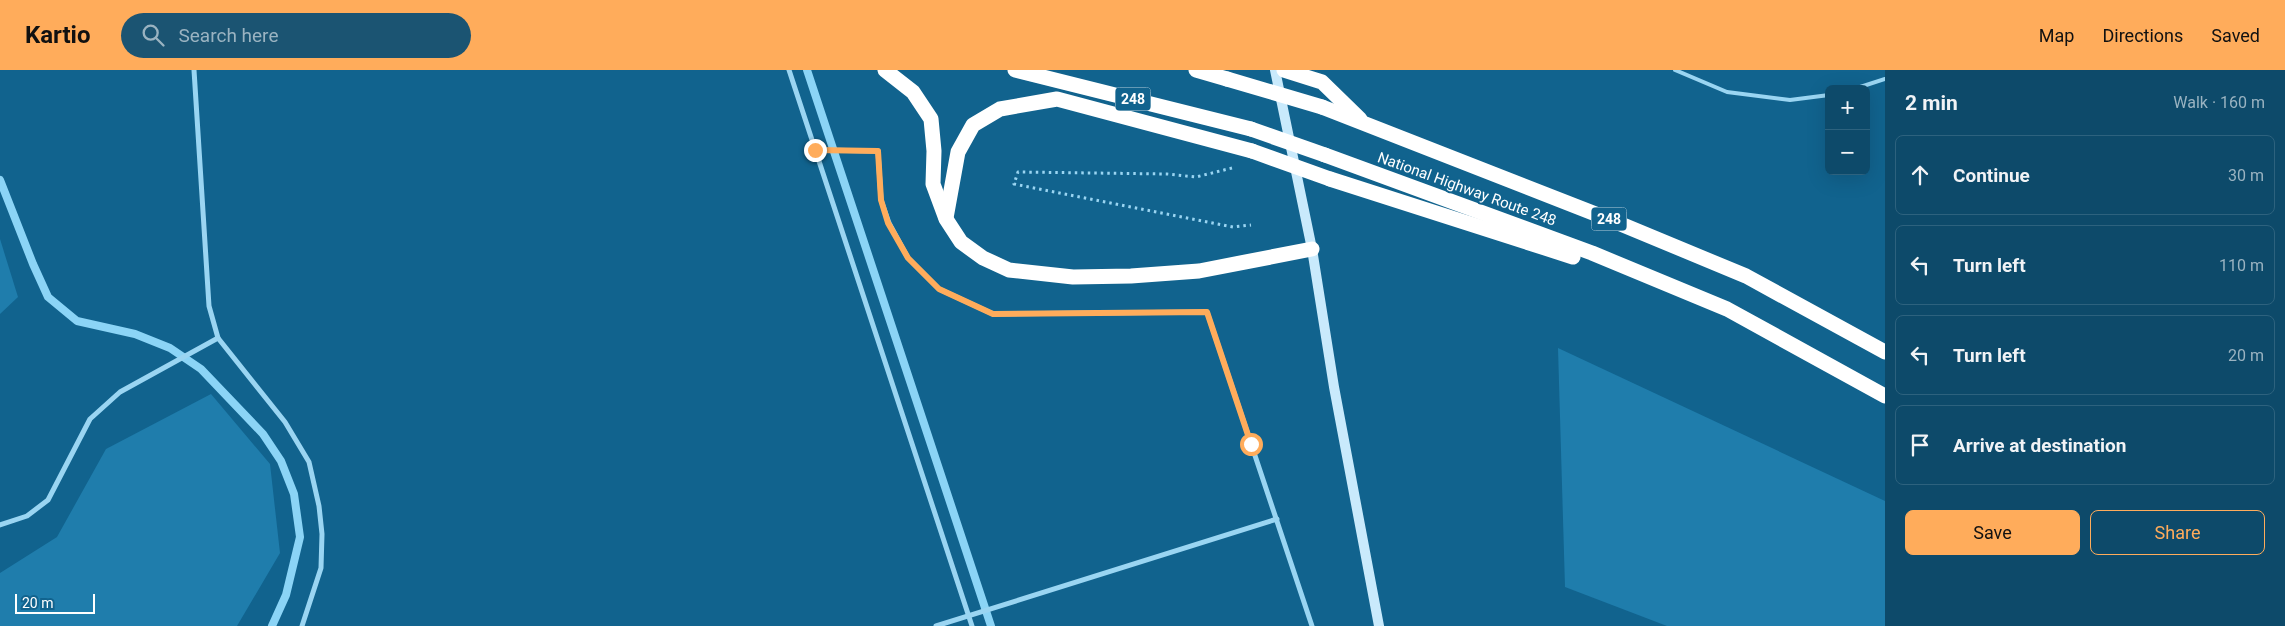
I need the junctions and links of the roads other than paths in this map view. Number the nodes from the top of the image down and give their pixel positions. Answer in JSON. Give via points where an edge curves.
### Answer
{"nodes":[{"id":1,"x":194,"y":70,"type":"edge"},
{"id":2,"x":789,"y":70,"type":"edge"},
{"id":3,"x":885,"y":70,"type":"edge"},
{"id":4,"x":1015,"y":70,"type":"edge"},
{"id":5,"x":1196,"y":70,"type":"edge"},
{"id":6,"x":1275,"y":70,"type":"edge"},
{"id":7,"x":1284,"y":70,"type":"edge"},
{"id":8,"x":1675,"y":70,"type":"edge"},
{"id":9,"x":1885,"y":79,"type":"edge"},
{"id":10,"x":1866,"y":85,"type":"edge"},
{"id":11,"x":1825,"y":96,"type":"edge"},
{"id":12,"x":1366,"y":124,"type":"junction"},
{"id":13,"x":815,"y":150,"type":"junction"},
{"id":14,"x":946,"y":219,"type":"junction"},
{"id":15,"x":1312,"y":249,"type":"junction"},
{"id":16,"x":1696,"y":296,"type":"junction"},
{"id":17,"x":218,"y":338,"type":"junction"},
{"id":18,"x":1885,"y":352,"type":"edge"},
{"id":19,"x":1885,"y":396,"type":"edge"},
{"id":20,"x":1276,"y":519,"type":"junction"},
{"id":21,"x":0,"y":525,"type":"edge"},
{"id":22,"x":968,"y":615,"type":"junction"},
{"id":23,"x":302,"y":626,"type":"edge"},
{"id":24,"x":936,"y":626,"type":"edge"},
{"id":25,"x":972,"y":626,"type":"edge"},
{"id":26,"x":1312,"y":626,"type":"edge"},
{"id":27,"x":1379,"y":626,"type":"edge"}],
"edges":[{"from":1,"to":17,"type":"street","via":[[209,306]]},
{"from":2,"to":13,"type":"street"},
{"from":3,"to":14,"type":"highway","via":[[913,92],[931,120],[933,184]]},
{"from":4,"to":16,"type":"highway","name":"National Highway Route 248","number":"248","bridge":true,"via":[[1251,128],[1592,253]]},
{"from":5,"to":12,"type":"highway","name":"National Highway Route 248","number":"248","bridge":true,"via":[[1322,107]]},
{"from":6,"to":15,"type":"street"},
{"from":7,"to":12,"type":"highway","via":[[1322,82]]},
{"from":8,"to":11,"type":"lane","via":[[1726,92],[1790,100]]},
{"from":9,"to":10,"type":"lane"},
{"from":12,"to":18,"type":"highway","name":"National Highway Route 248","number":"248","via":[[1746,276]]},
{"from":13,"to":20,"type":"street","via":[[878,151],[881,200],[888,223],[908,258],[939,289],[993,314],[1207,312]]},
{"from":13,"to":22,"type":"street"},
{"from":14,"to":15,"type":"highway","via":[[961,242],[983,258],[1009,270],[1073,277],[1199,271]]},
{"from":14,"to":16,"type":"highway","bridge":true,"via":[[958,152],[972,125],[1000,109],[1058,100],[1252,151]]},
{"from":15,"to":27,"type":"street"},
{"from":16,"to":19,"type":"highway","name":"National Highway Route 248","number":"248","via":[[1728,309]]},
{"from":17,"to":21,"type":"street","via":[[120,392],[90,419],[48,500],[27,516]]},
{"from":17,"to":23,"type":"street","via":[[285,422],[309,462],[319,506],[321,568]]},
{"from":20,"to":22,"type":"street"},
{"from":20,"to":26,"type":"street"},
{"from":22,"to":24,"type":"street"},
{"from":22,"to":25,"type":"street"}]}
